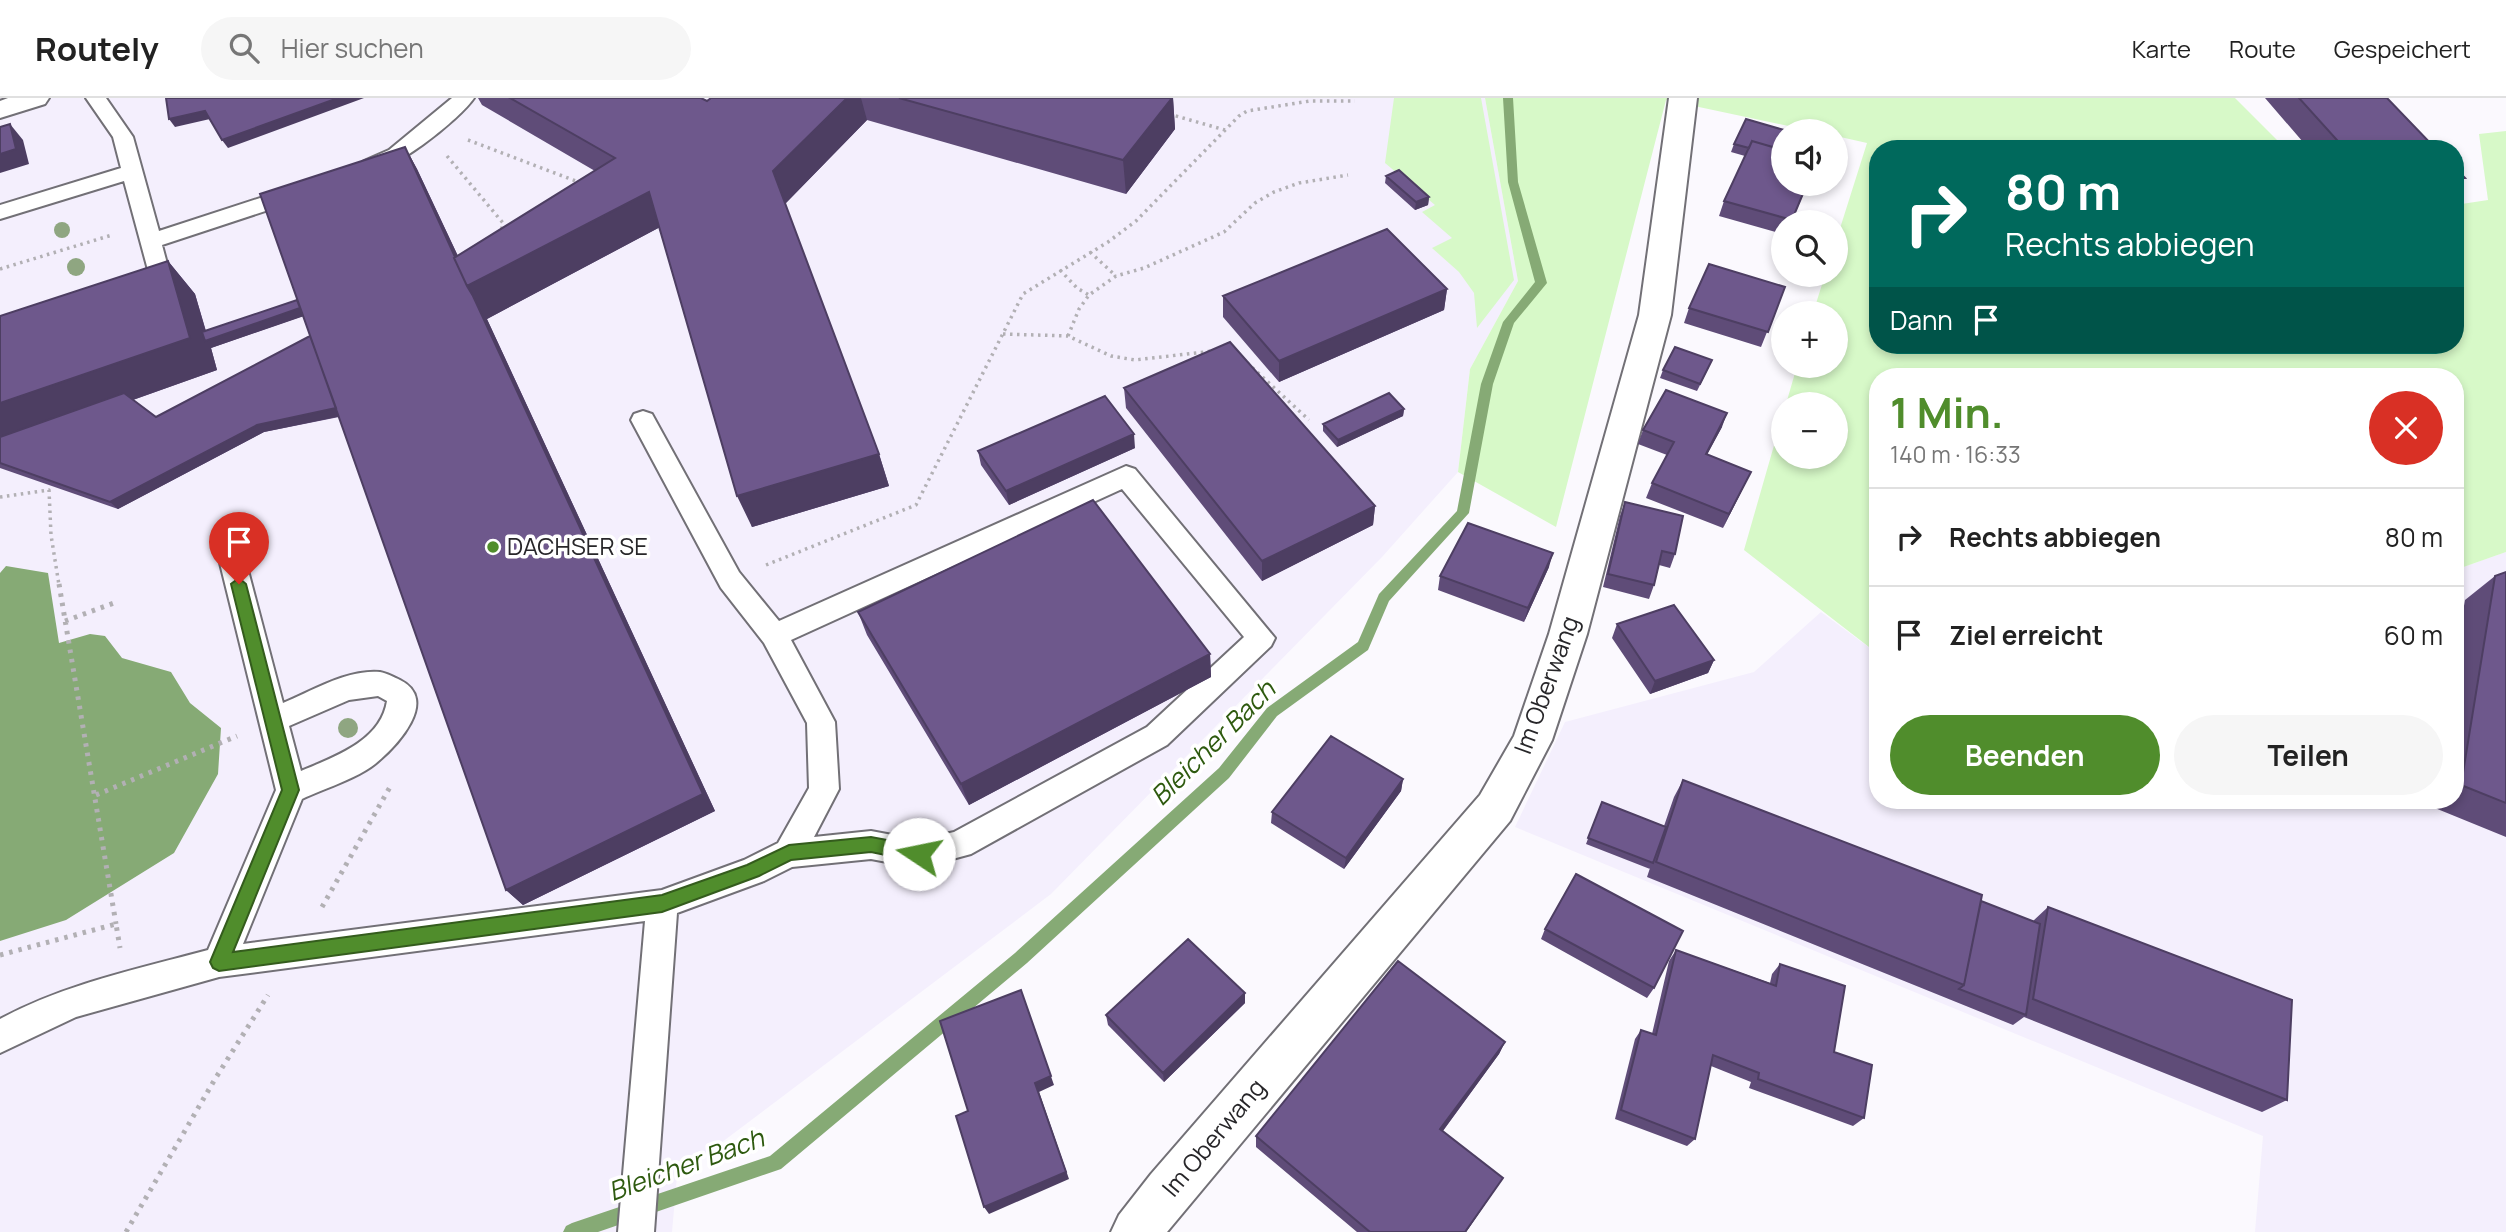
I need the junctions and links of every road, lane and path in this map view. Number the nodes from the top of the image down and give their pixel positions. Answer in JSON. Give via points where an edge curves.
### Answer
{"nodes":[{"id":1,"x":36,"y":98,"type":"edge"},
{"id":2,"x":96,"y":98,"type":"edge"},
{"id":3,"x":464,"y":98,"type":"edge"},
{"id":4,"x":1683,"y":98,"type":"edge"},
{"id":5,"x":1355,"y":101,"type":"dead end"},
{"id":6,"x":0,"y":110,"type":"edge"},
{"id":7,"x":1161,"y":112,"type":"edge"},
{"id":8,"x":424,"y":129,"type":"junction"},
{"id":9,"x":1226,"y":130,"type":"junction"},
{"id":10,"x":132,"y":172,"type":"junction"},
{"id":11,"x":353,"y":174,"type":"edge"},
{"id":12,"x":1348,"y":175,"type":"dead end"},
{"id":13,"x":589,"y":186,"type":"edge"},
{"id":14,"x":317,"y":187,"type":"edge"},
{"id":15,"x":0,"y":212,"type":"edge"},
{"id":16,"x":119,"y":232,"type":"dead end"},
{"id":17,"x":501,"y":234,"type":"edge"},
{"id":18,"x":150,"y":241,"type":"junction"},
{"id":19,"x":1090,"y":252,"type":"junction"},
{"id":20,"x":0,"y":269,"type":"edge"},
{"id":21,"x":1060,"y":270,"type":"junction"},
{"id":22,"x":1116,"y":276,"type":"junction"},
{"id":23,"x":161,"y":284,"type":"junction"},
{"id":24,"x":136,"y":292,"type":"edge"},
{"id":25,"x":1089,"y":295,"type":"junction"},
{"id":26,"x":170,"y":318,"type":"edge"},
{"id":27,"x":1003,"y":334,"type":"junction"},
{"id":28,"x":1068,"y":336,"type":"junction"},
{"id":29,"x":1218,"y":351,"type":"edge"},
{"id":30,"x":1238,"y":356,"type":"edge"},
{"id":31,"x":643,"y":420,"type":"dead end"},
{"id":32,"x":1309,"y":420,"type":"dead end"},
{"id":33,"x":0,"y":497,"type":"edge"},
{"id":34,"x":232,"y":559,"type":"dead end"},
{"id":35,"x":730,"y":580,"type":"junction"},
{"id":36,"x":114,"y":603,"type":"dead end"},
{"id":37,"x":65,"y":621,"type":"junction"},
{"id":38,"x":774,"y":635,"type":"junction"},
{"id":39,"x":273,"y":720,"type":"junction"},
{"id":40,"x":229,"y":739,"type":"dead end"},
{"id":41,"x":291,"y":790,"type":"junction"},
{"id":42,"x":96,"y":795,"type":"junction"},
{"id":43,"x":789,"y":853,"type":"junction"},
{"id":44,"x":662,"y":904,"type":"junction"},
{"id":45,"x":116,"y":924,"type":"junction"},
{"id":46,"x":0,"y":955,"type":"edge"},
{"id":47,"x":219,"y":962,"type":"junction"},
{"id":48,"x":127,"y":987,"type":"junction"},
{"id":49,"x":0,"y":1037,"type":"edge"},
{"id":50,"x":636,"y":1232,"type":"edge"},
{"id":51,"x":1136,"y":1232,"type":"edge"}],
"edges":[{"from":1,"to":6,"type":"street"},
{"from":2,"to":10,"type":"lane","via":[[123,137]]},
{"from":3,"to":8,"type":"lane"},
{"from":4,"to":51,"type":"street","name":"Im Oberwang","via":[[1655,315],[1568,634],[1532,740],[1495,808]]},
{"from":5,"to":9,"type":"path","via":[[1310,101],[1247,111]]},
{"from":7,"to":9,"type":"path"},
{"from":8,"to":11,"type":"lane","via":[[396,155]]},
{"from":8,"to":13,"type":"path","via":[[454,135]]},
{"from":8,"to":17,"type":"path","via":[[503,223]]},
{"from":9,"to":19,"type":"path","via":[[1138,219]]},
{"from":10,"to":15,"type":"lane"},
{"from":10,"to":18,"type":"lane"},
{"from":12,"to":22,"type":"path","via":[[1274,192],[1224,232]]},
{"from":14,"to":18,"type":"lane"},
{"from":16,"to":20,"type":"path"},
{"from":18,"to":23,"type":"lane"},
{"from":19,"to":21,"type":"path"},
{"from":19,"to":22,"type":"path"},
{"from":21,"to":25,"type":"path"},
{"from":21,"to":27,"type":"path","via":[[1023,294]]},
{"from":22,"to":25,"type":"path"},
{"from":23,"to":24,"type":"lane"},
{"from":23,"to":26,"type":"lane"},
{"from":25,"to":28,"type":"path"},
{"from":27,"to":28,"type":"path"},
{"from":27,"to":35,"type":"path","via":[[916,505]]},
{"from":28,"to":29,"type":"path","via":[[1111,356],[1135,359]]},
{"from":30,"to":32,"type":"path","via":[[1248,360]]},
{"from":31,"to":35,"type":"lane"},
{"from":33,"to":37,"type":"path","via":[[49,490]]},
{"from":34,"to":39,"type":"lane"},
{"from":35,"to":38,"type":"lane"},
{"from":36,"to":37,"type":"path"},
{"from":37,"to":42,"type":"path"},
{"from":38,"to":43,"type":"lane","via":[[821,722],[824,751],[824,789]]},
{"from":38,"to":43,"type":"lane","via":[[1126,476],[1261,638],[1157,736],[960,844],[919,854],[871,845]]},
{"from":39,"to":41,"type":"lane"},
{"from":39,"to":41,"type":"lane","via":[[346,689],[380,684],[402,695],[398,722],[363,757]]},
{"from":40,"to":42,"type":"path"},
{"from":41,"to":47,"type":"lane"},
{"from":42,"to":45,"type":"path"},
{"from":43,"to":44,"type":"lane"},
{"from":44,"to":47,"type":"lane"},
{"from":44,"to":50,"type":"lane"},
{"from":45,"to":46,"type":"path"},
{"from":45,"to":48,"type":"path"},
{"from":47,"to":48,"type":"lane"},
{"from":48,"to":49,"type":"lane","via":[[37,1016]]}]}
